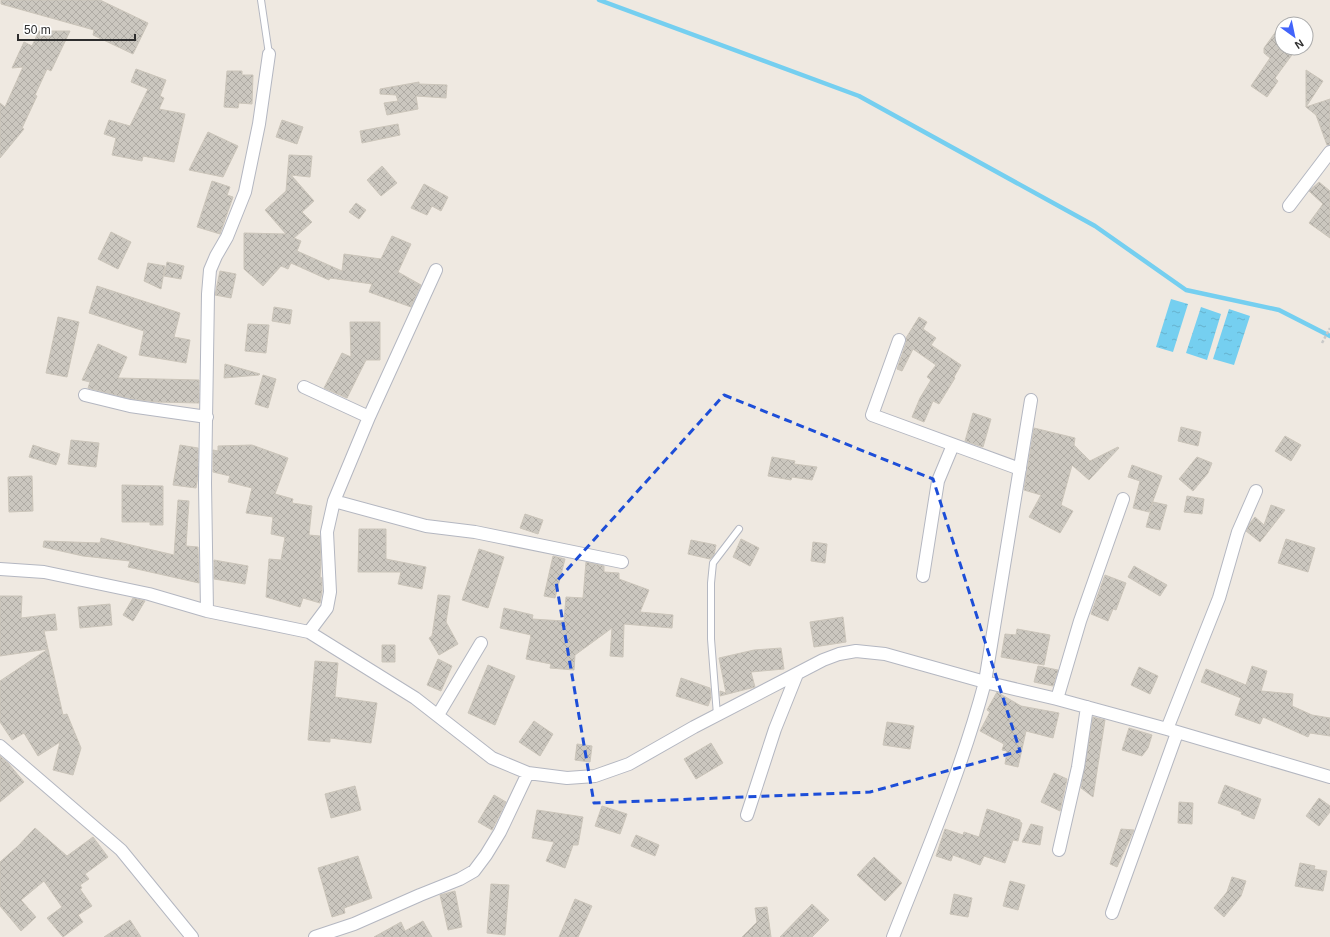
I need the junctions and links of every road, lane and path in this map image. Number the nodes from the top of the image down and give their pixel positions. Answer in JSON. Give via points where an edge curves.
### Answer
{"nodes":[{"id":1,"x":261,"y":0,"type":"edge"},
{"id":2,"x":269,"y":54,"type":"joint"},
{"id":3,"x":1330,"y":152,"type":"edge"},
{"id":4,"x":1289,"y":206,"type":"dead end"},
{"id":5,"x":436,"y":270,"type":"dead end"},
{"id":6,"x":1330,"y":328,"type":"edge"},
{"id":7,"x":899,"y":340,"type":"dead end"},
{"id":8,"x":1322,"y":343,"type":"dead end"},
{"id":9,"x":304,"y":387,"type":"dead end"},
{"id":10,"x":85,"y":395,"type":"dead end"},
{"id":11,"x":1031,"y":400,"type":"dead end"},
{"id":12,"x":207,"y":417,"type":"junction"},
{"id":13,"x":369,"y":418,"type":"junction"},
{"id":14,"x":953,"y":444,"type":"junction"},
{"id":15,"x":1020,"y":469,"type":"junction"},
{"id":16,"x":1256,"y":491,"type":"dead end"},
{"id":17,"x":1122,"y":499,"type":"dead end"},
{"id":18,"x":334,"y":501,"type":"junction"},
{"id":19,"x":738,"y":529,"type":"dead end"},
{"id":20,"x":622,"y":562,"type":"dead end"},
{"id":21,"x":0,"y":569,"type":"edge"},
{"id":22,"x":924,"y":576,"type":"dead end"},
{"id":23,"x":207,"y":611,"type":"junction"},
{"id":24,"x":310,"y":632,"type":"junction"},
{"id":25,"x":481,"y":643,"type":"dead end"},
{"id":26,"x":797,"y":674,"type":"junction"},
{"id":27,"x":985,"y":682,"type":"junction"},
{"id":28,"x":1057,"y":699,"type":"junction"},
{"id":29,"x":1087,"y":707,"type":"junction"},
{"id":30,"x":438,"y":715,"type":"junction"},
{"id":31,"x":717,"y":715,"type":"junction"},
{"id":32,"x":1172,"y":731,"type":"junction"},
{"id":33,"x":0,"y":746,"type":"edge"},
{"id":34,"x":528,"y":773,"type":"junction"},
{"id":35,"x":1330,"y":777,"type":"edge"},
{"id":36,"x":747,"y":815,"type":"dead end"},
{"id":37,"x":1059,"y":850,"type":"dead end"},
{"id":38,"x":1112,"y":913,"type":"dead end"},
{"id":39,"x":192,"y":937,"type":"edge"},
{"id":40,"x":315,"y":937,"type":"edge"},
{"id":41,"x":893,"y":937,"type":"edge"}],
"edges":[{"from":1,"to":2,"type":"lane"},
{"from":2,"to":12,"type":"street","via":[[259,124],[245,192],[227,237],[210,270]]},
{"from":3,"to":4,"type":"street"},
{"from":5,"to":13,"type":"street"},
{"from":6,"to":8,"type":"path"},
{"from":7,"to":14,"type":"street","via":[[872,415]]},
{"from":9,"to":13,"type":"street"},
{"from":10,"to":12,"type":"street","via":[[130,406]]},
{"from":11,"to":15,"type":"street"},
{"from":12,"to":23,"type":"street"},
{"from":13,"to":18,"type":"street"},
{"from":14,"to":15,"type":"street"},
{"from":14,"to":22,"type":"street","via":[[938,481]]},
{"from":15,"to":27,"type":"street"},
{"from":16,"to":32,"type":"street","via":[[1238,532],[1219,598]]},
{"from":17,"to":28,"type":"street","via":[[1080,621]]},
{"from":18,"to":20,"type":"street","via":[[426,526],[475,532]]},
{"from":18,"to":24,"type":"street","via":[[328,532],[330,592],[327,608]]},
{"from":19,"to":31,"type":"lane","via":[[713,563],[711,639]]},
{"from":21,"to":23,"type":"street","via":[[52,573],[149,594]]},
{"from":23,"to":24,"type":"street"},
{"from":24,"to":30,"type":"street"},
{"from":25,"to":30,"type":"street"},
{"from":26,"to":27,"type":"street","via":[[823,660],[856,651],[885,654]]},
{"from":26,"to":31,"type":"street"},
{"from":26,"to":36,"type":"street","via":[[775,729]]},
{"from":27,"to":28,"type":"street"},
{"from":27,"to":41,"type":"street","via":[[974,725]]},
{"from":28,"to":29,"type":"street"},
{"from":29,"to":32,"type":"street"},
{"from":29,"to":37,"type":"street","via":[[1078,767]]},
{"from":30,"to":34,"type":"street","via":[[492,758]]},
{"from":31,"to":34,"type":"street","via":[[629,764],[595,776],[567,778]]},
{"from":32,"to":35,"type":"street"},
{"from":32,"to":38,"type":"street"},
{"from":33,"to":39,"type":"street","via":[[121,850]]},
{"from":34,"to":40,"type":"street","via":[[500,832],[474,871],[354,924]]}]}
